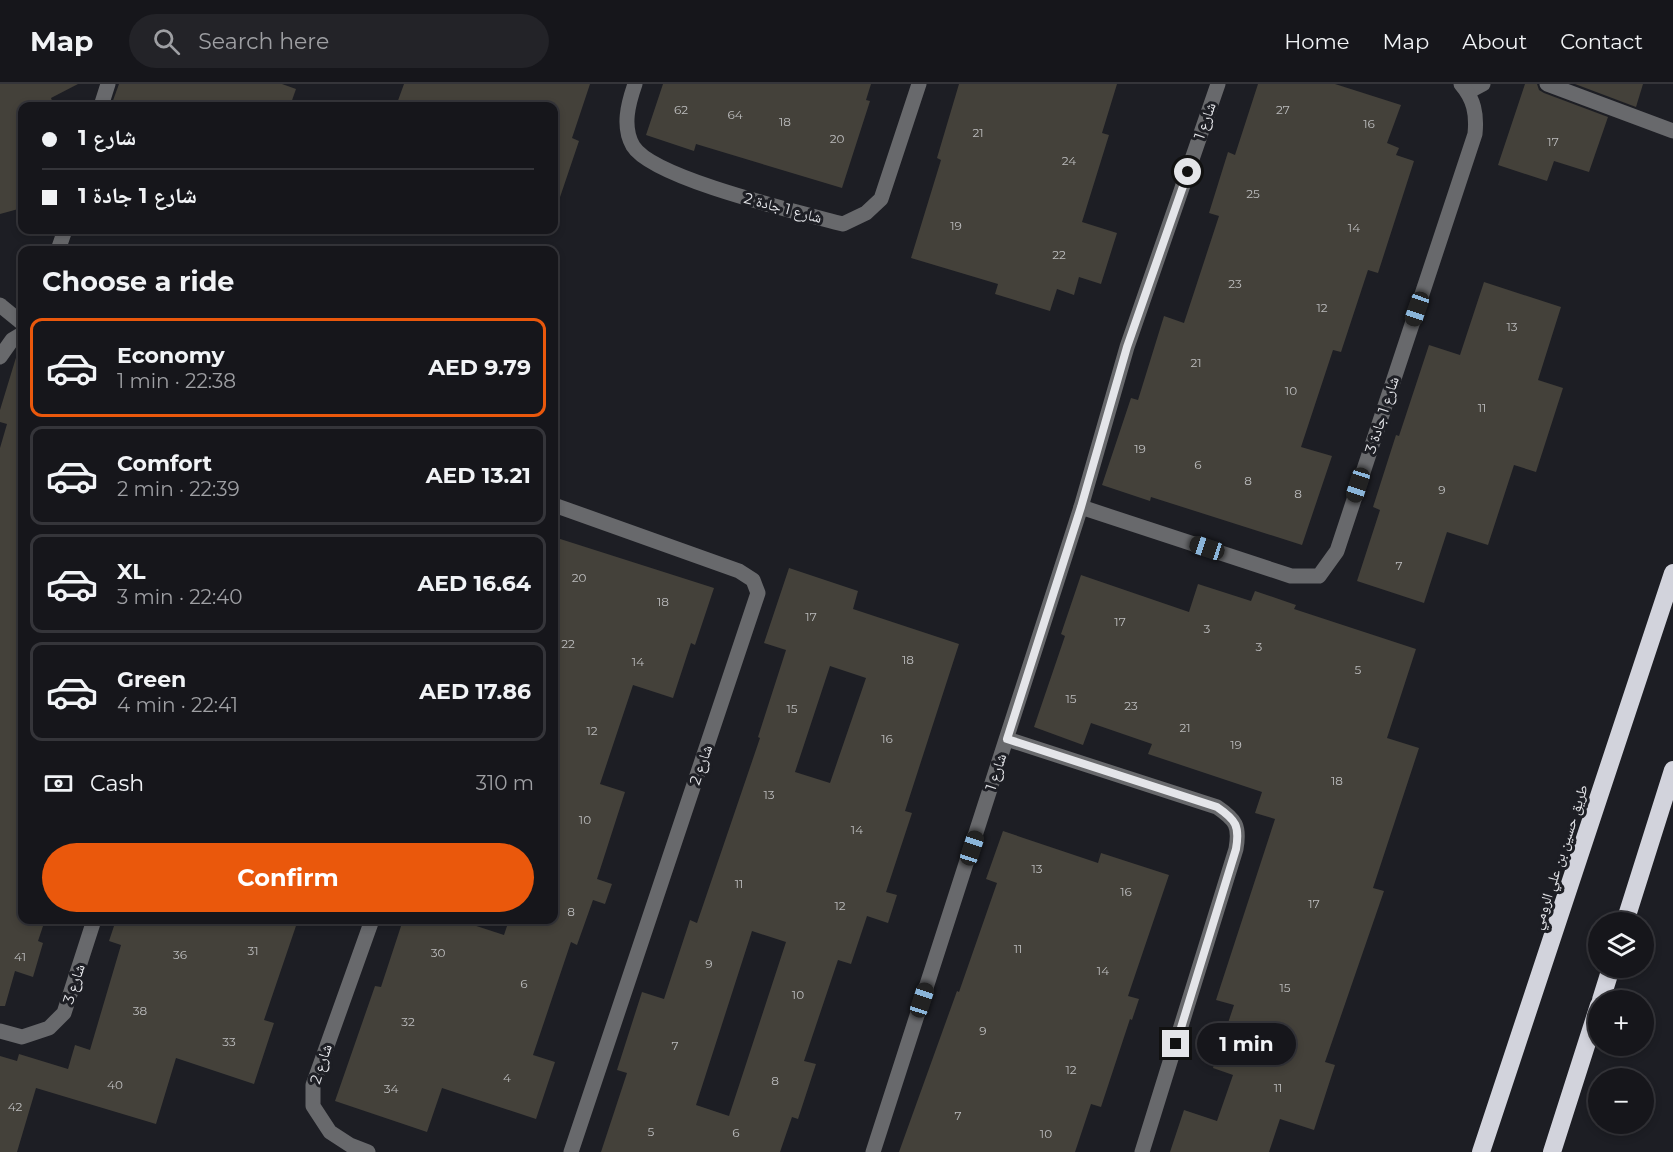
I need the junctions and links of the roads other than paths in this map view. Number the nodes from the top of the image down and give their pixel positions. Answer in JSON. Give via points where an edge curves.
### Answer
{"nodes":[{"id":1,"x":108,"y":84,"type":"edge"},
{"id":2,"x":635,"y":84,"type":"edge"},
{"id":3,"x":919,"y":84,"type":"edge"},
{"id":4,"x":1218,"y":84,"type":"edge"},
{"id":5,"x":1483,"y":84,"type":"edge"},
{"id":6,"x":1547,"y":84,"type":"edge"},
{"id":7,"x":1465,"y":88,"type":"edge"},
{"id":8,"x":102,"y":102,"type":"edge"},
{"id":9,"x":1673,"y":131,"type":"edge"},
{"id":10,"x":0,"y":305,"type":"edge"},
{"id":11,"x":18,"y":320,"type":"edge"},
{"id":12,"x":18,"y":336,"type":"edge"},
{"id":13,"x":0,"y":357,"type":"edge"},
{"id":14,"x":558,"y":506,"type":"edge"},
{"id":15,"x":1081,"y":507,"type":"junction"},
{"id":16,"x":1673,"y":573,"type":"edge"},
{"id":17,"x":1007,"y":739,"type":"junction"},
{"id":18,"x":1673,"y":770,"type":"edge"},
{"id":19,"x":1628,"y":912,"type":"edge"},
{"id":20,"x":93,"y":924,"type":"edge"},
{"id":21,"x":371,"y":924,"type":"edge"},
{"id":22,"x":0,"y":1031,"type":"edge"},
{"id":23,"x":1588,"y":1039,"type":"edge"},
{"id":24,"x":368,"y":1152,"type":"edge"},
{"id":25,"x":571,"y":1152,"type":"edge"},
{"id":26,"x":873,"y":1152,"type":"edge"},
{"id":27,"x":1142,"y":1152,"type":"edge"},
{"id":28,"x":1481,"y":1152,"type":"edge"},
{"id":29,"x":1552,"y":1152,"type":"edge"}],
"edges":[{"from":1,"to":8,"type":"street"},
{"from":2,"to":3,"type":"street","name":"شارع 1 جادة 2","via":[[626,126],[634,147],[648,161],[723,192],[843,224],[866,213],[881,199]]},
{"from":4,"to":15,"type":"street","name":"شارع 1","via":[[1127,347]]},
{"from":5,"to":7,"type":"street"},
{"from":6,"to":9,"type":"street"},
{"from":7,"to":15,"type":"street","name":"شارع 1 جادة 3","via":[[1474,107],[1475,134],[1336,550],[1319,576],[1292,576]]},
{"from":10,"to":11,"type":"street"},
{"from":12,"to":13,"type":"street"},
{"from":14,"to":25,"type":"street","name":"شارع 2","via":[[739,572],[753,580],[758,593]]},
{"from":15,"to":17,"type":"street","name":"شارع 1"},
{"from":16,"to":28,"type":"highway","name":"طريق حسين بن علي الرومي"},
{"from":17,"to":26,"type":"street","name":"شارع 1"},
{"from":17,"to":27,"type":"street","via":[[1217,807],[1231,817],[1239,833]]},
{"from":18,"to":19,"type":"highway"},
{"from":20,"to":22,"type":"street","name":"شارع 3","via":[[64,1013],[49,1028],[22,1037]]},
{"from":21,"to":24,"type":"street","name":"شارع 2","via":[[313,1085],[313,1106],[330,1132]]},
{"from":23,"to":29,"type":"highway"}]}
